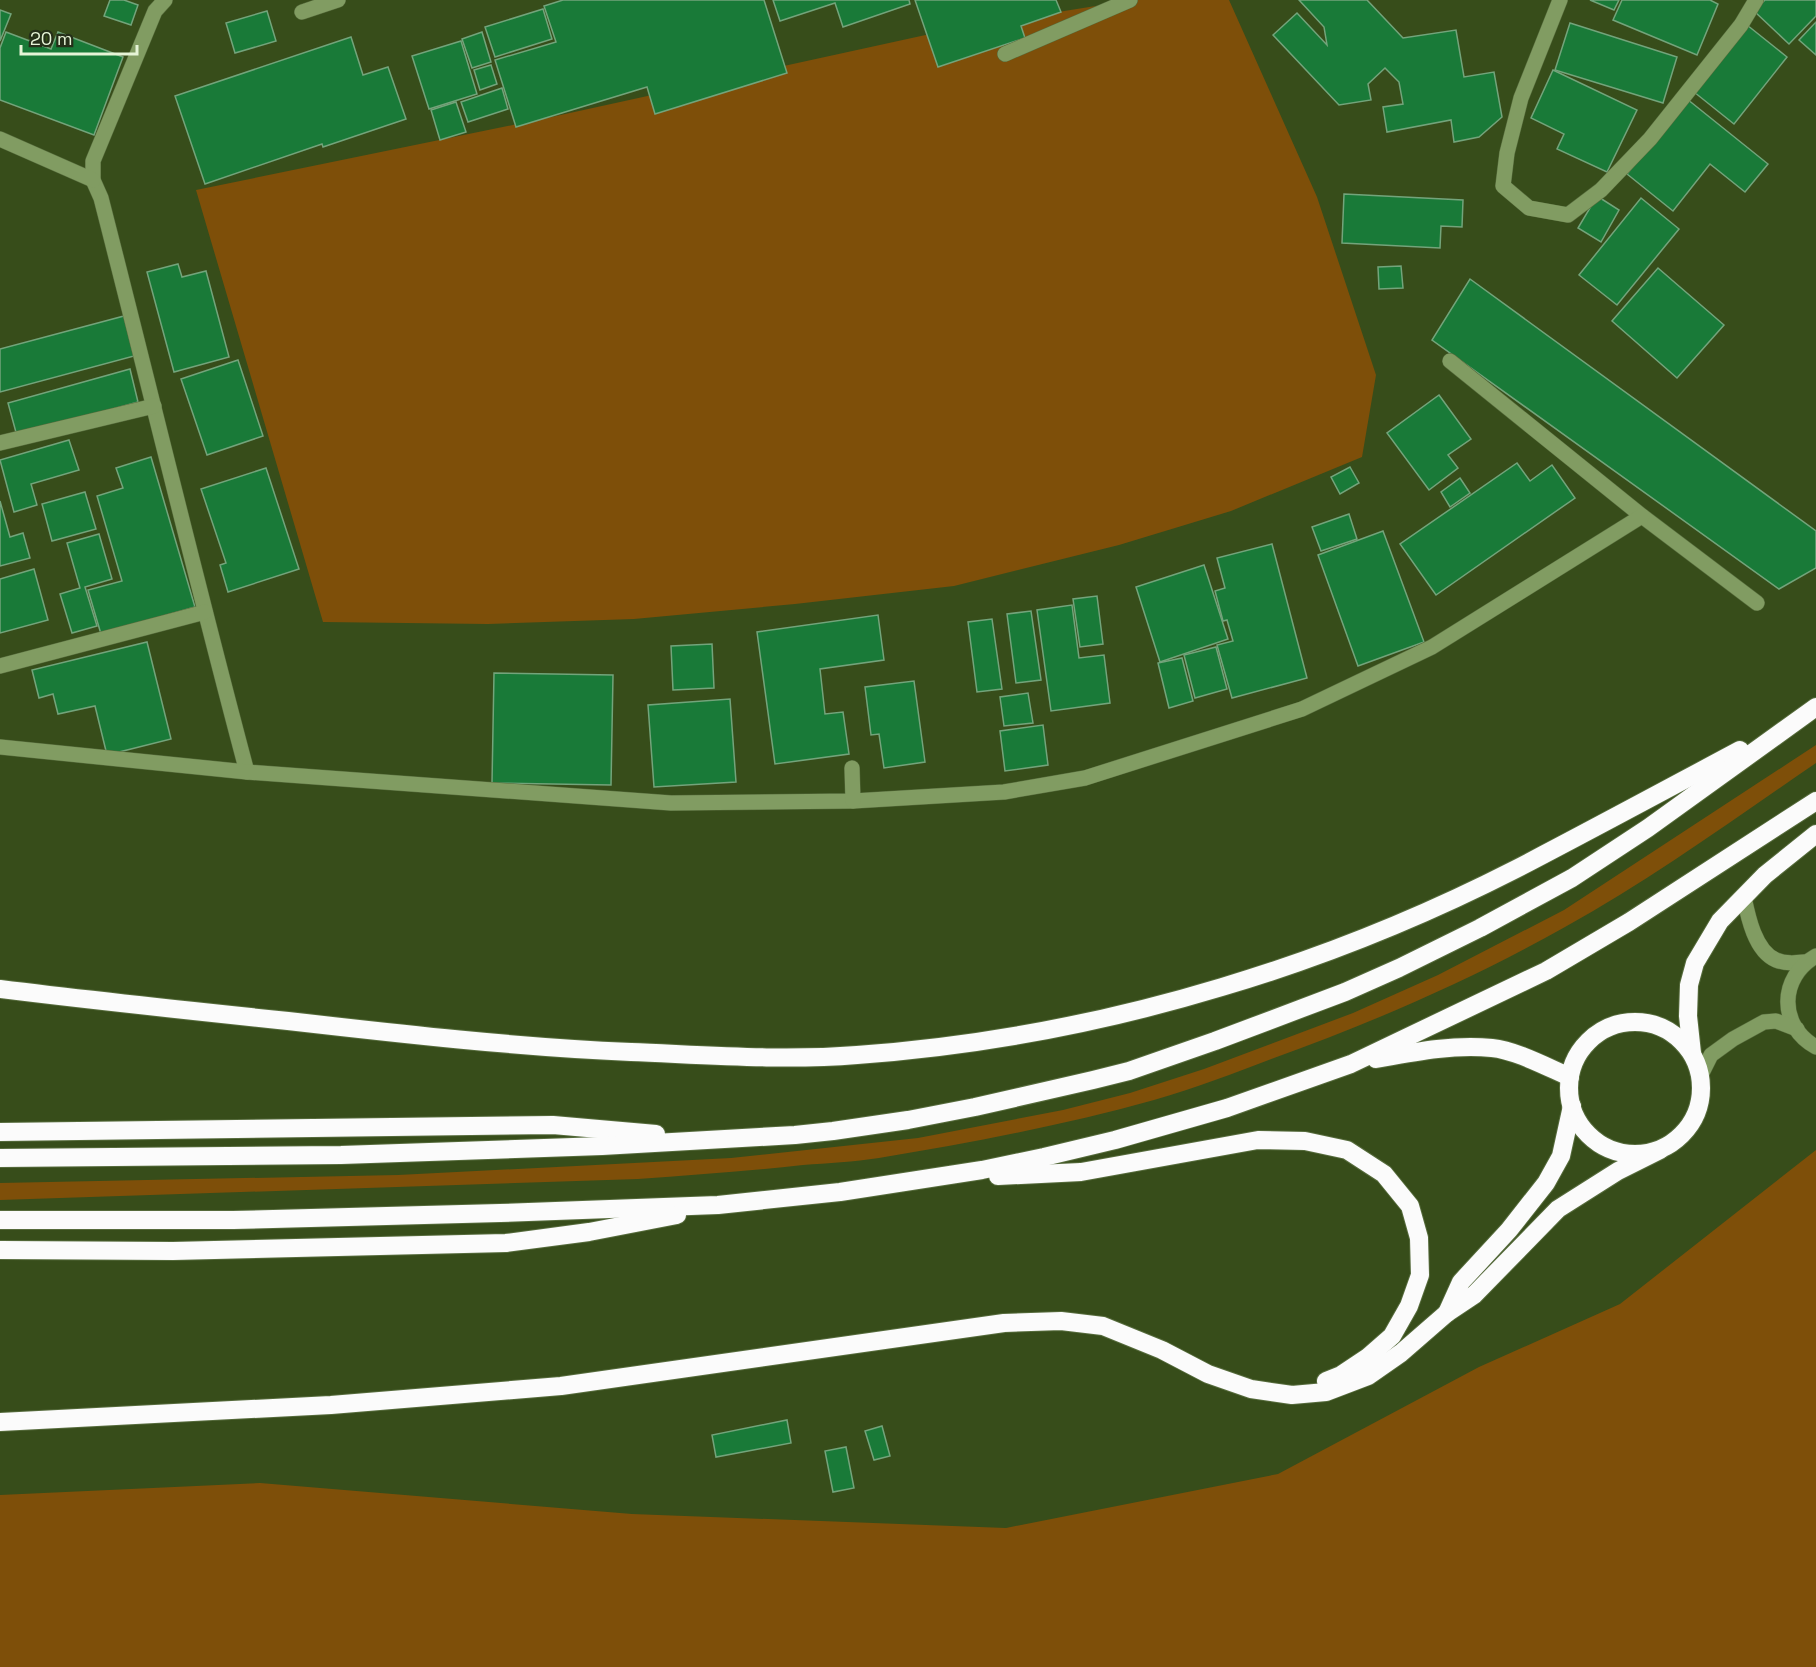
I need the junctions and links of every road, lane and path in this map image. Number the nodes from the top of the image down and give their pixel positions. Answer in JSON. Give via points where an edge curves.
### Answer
{"nodes":[{"id":1,"x":165,"y":0,"type":"edge"},
{"id":2,"x":338,"y":0,"type":"edge"},
{"id":3,"x":1130,"y":0,"type":"edge"},
{"id":4,"x":1560,"y":0,"type":"edge"},
{"id":5,"x":1756,"y":0,"type":"edge"},
{"id":6,"x":302,"y":12,"type":"dead end"},
{"id":7,"x":1005,"y":54,"type":"dead end"},
{"id":8,"x":0,"y":139,"type":"edge"},
{"id":9,"x":93,"y":180,"type":"junction"},
{"id":10,"x":1450,"y":361,"type":"dead end"},
{"id":11,"x":154,"y":406,"type":"junction"},
{"id":12,"x":0,"y":443,"type":"edge"},
{"id":13,"x":1642,"y":516,"type":"junction"},
{"id":14,"x":1757,"y":603,"type":"dead end"},
{"id":15,"x":204,"y":612,"type":"junction"},
{"id":16,"x":0,"y":666,"type":"edge"},
{"id":17,"x":1809,"y":712,"type":"edge"},
{"id":18,"x":0,"y":747,"type":"edge"},
{"id":19,"x":852,"y":768,"type":"dead end"},
{"id":20,"x":247,"y":772,"type":"junction"},
{"id":21,"x":853,"y":801,"type":"junction"},
{"id":22,"x":1816,"y":801,"type":"edge"},
{"id":23,"x":1816,"y":834,"type":"edge"},
{"id":24,"x":1744,"y":897,"type":"junction"},
{"id":25,"x":1810,"y":959,"type":"edge"},
{"id":26,"x":0,"y":989,"type":"edge"},
{"id":27,"x":1797,"y":1029,"type":"junction"},
{"id":28,"x":1816,"y":1047,"type":"edge"},
{"id":29,"x":1692,"y":1053,"type":"junction"},
{"id":30,"x":1351,"y":1064,"type":"junction"},
{"id":31,"x":1701,"y":1075,"type":"junction"},
{"id":32,"x":1570,"y":1077,"type":"junction"},
{"id":33,"x":1572,"y":1106,"type":"junction"},
{"id":34,"x":0,"y":1132,"type":"edge"},
{"id":35,"x":709,"y":1139,"type":"junction"},
{"id":36,"x":1660,"y":1150,"type":"junction"},
{"id":37,"x":0,"y":1158,"type":"edge"},
{"id":38,"x":924,"y":1179,"type":"junction"},
{"id":39,"x":718,"y":1205,"type":"junction"},
{"id":40,"x":0,"y":1220,"type":"edge"},
{"id":41,"x":0,"y":1250,"type":"edge"},
{"id":42,"x":1447,"y":1313,"type":"junction"},
{"id":43,"x":1292,"y":1395,"type":"junction"},
{"id":44,"x":0,"y":1422,"type":"edge"}],
"edges":[{"from":1,"to":9,"type":"street","via":[[155,11],[93,161]]},
{"from":2,"to":6,"type":"street"},
{"from":3,"to":7,"type":"street"},
{"from":4,"to":5,"type":"street","via":[[1521,98],[1503,186],[1529,208],[1568,215],[1601,190],[1650,139],[1741,25]]},
{"from":8,"to":9,"type":"street"},
{"from":9,"to":11,"type":"street","via":[[101,198]]},
{"from":10,"to":13,"type":"street"},
{"from":11,"to":12,"type":"street"},
{"from":11,"to":15,"type":"street"},
{"from":13,"to":14,"type":"street"},
{"from":13,"to":21,"type":"street","via":[[1432,647],[1302,709],[1085,778],[1004,792]]},
{"from":15,"to":16,"type":"street"},
{"from":15,"to":20,"type":"street"},
{"from":17,"to":26,"type":"highway","via":[[1512,871],[1381,931],[1173,1001],[991,1041],[854,1056],[755,1057],[582,1050],[460,1041]]},
{"from":17,"to":35,"type":"highway","via":[[1572,878],[1480,928],[1345,992],[1129,1071],[1044,1092],[833,1131]]},
{"from":18,"to":20,"type":"street"},
{"from":19,"to":21,"type":"street"},
{"from":20,"to":21,"type":"street","via":[[671,803]]},
{"from":22,"to":30,"type":"highway","via":[[1546,971]]},
{"from":23,"to":24,"type":"highway"},
{"from":24,"to":25,"type":"street","via":[[1758,944],[1773,959],[1788,963]]},
{"from":24,"to":29,"type":"highway","via":[[1720,921],[1695,963],[1689,985]]},
{"from":25,"to":27,"type":"street","via":[[1794,974],[1788,990],[1788,1006]]},
{"from":27,"to":28,"type":"street"},
{"from":27,"to":31,"type":"street","via":[[1776,1021],[1764,1022],[1711,1055]]},
{"from":29,"to":31,"type":"highway"},
{"from":29,"to":32,"type":"highway","via":[[1662,1027],[1623,1023],[1604,1029],[1588,1042],[1576,1058]]},
{"from":30,"to":32,"type":"highway","via":[[1444,1047],[1494,1047]]},
{"from":30,"to":38,"type":"highway","via":[[1227,1108],[1115,1140]]},
{"from":31,"to":36,"type":"highway","via":[[1701,1098],[1694,1120],[1680,1137]]},
{"from":32,"to":33,"type":"highway"},
{"from":33,"to":36,"type":"highway","via":[[1581,1126],[1597,1142],[1617,1152],[1639,1154]]},
{"from":33,"to":42,"type":"highway","via":[[1561,1156],[1546,1183],[1461,1282]]},
{"from":34,"to":35,"type":"highway","via":[[553,1125]]},
{"from":35,"to":37,"type":"highway","via":[[341,1155]]},
{"from":36,"to":42,"type":"highway","via":[[1558,1209],[1474,1295]]},
{"from":38,"to":39,"type":"highway"},
{"from":38,"to":43,"type":"highway","via":[[1081,1172],[1258,1140],[1305,1141],[1347,1150],[1384,1174],[1410,1206],[1419,1238],[1420,1275],[1410,1306],[1392,1336],[1341,1375]]},
{"from":39,"to":40,"type":"highway","via":[[244,1220]]},
{"from":39,"to":41,"type":"highway","via":[[649,1222],[506,1243],[184,1251]]},
{"from":42,"to":43,"type":"highway","via":[[1368,1376],[1326,1392]]},
{"from":43,"to":44,"type":"highway","via":[[1251,1389],[1208,1374],[1103,1326],[1061,1321],[1004,1323],[561,1386],[331,1405]]}]}
